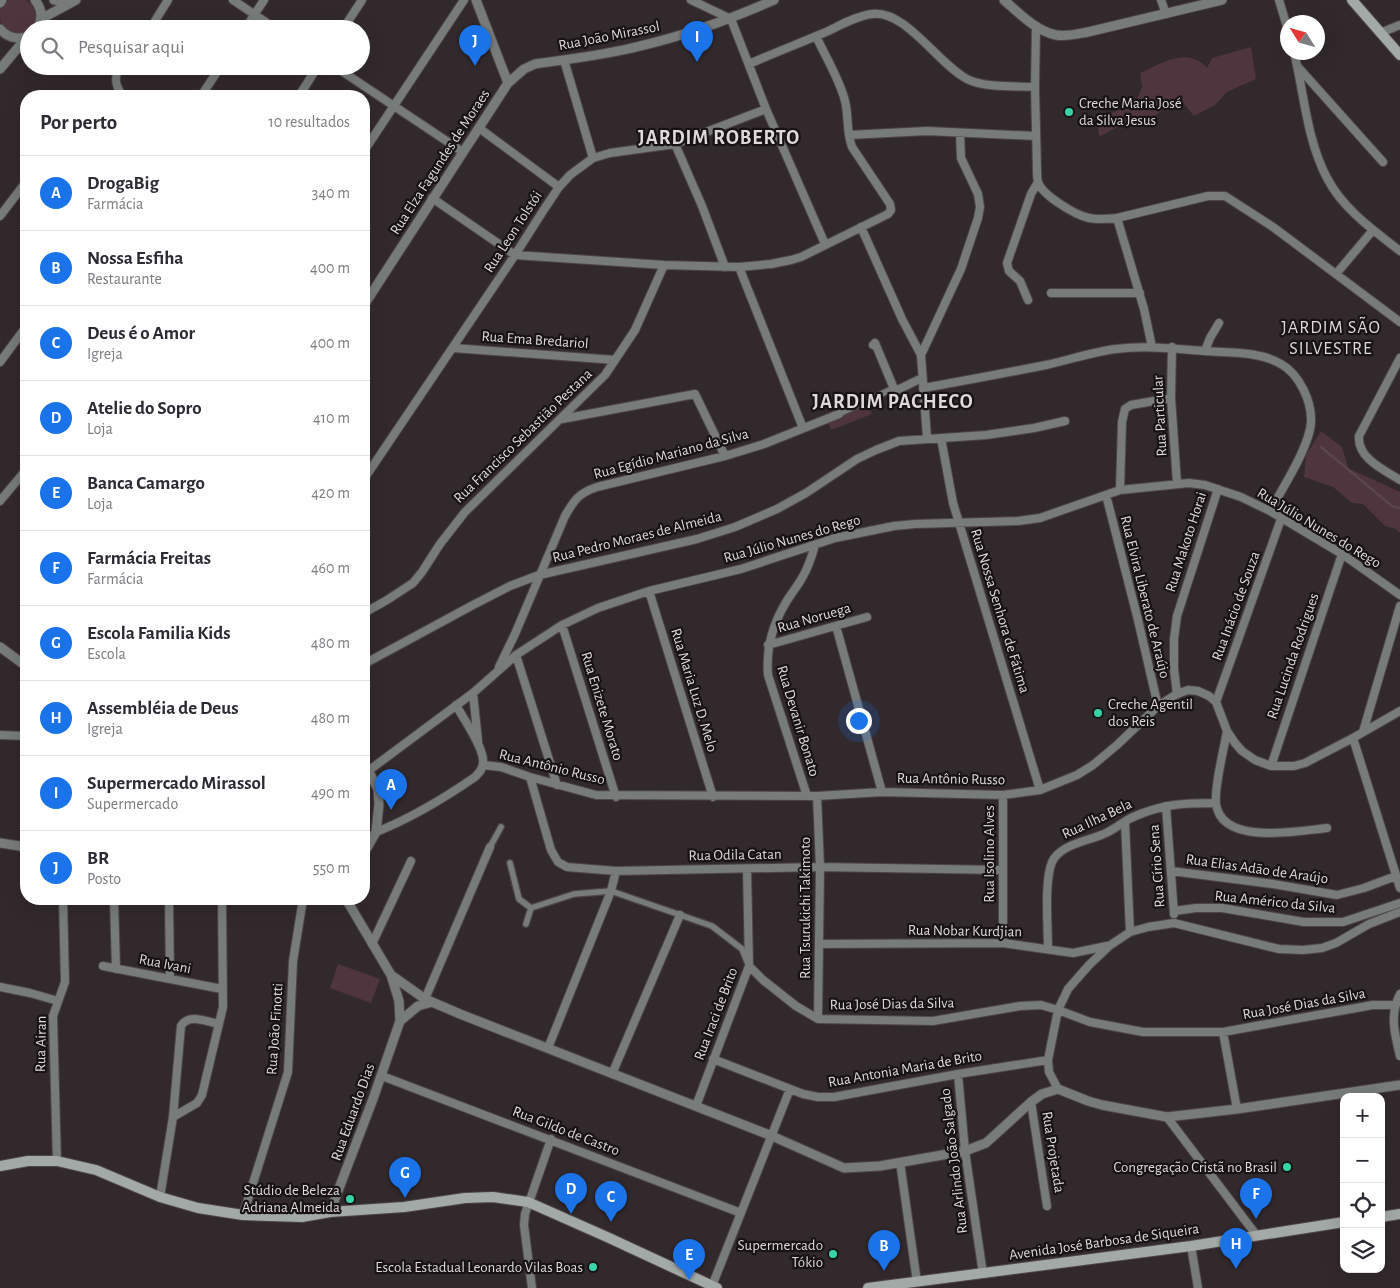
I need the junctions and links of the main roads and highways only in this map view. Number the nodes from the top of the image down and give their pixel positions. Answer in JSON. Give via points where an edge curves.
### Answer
{"nodes":[{"id":1,"x":1352,"y":0,"type":"edge"},
{"id":2,"x":1396,"y":45,"type":"edge"},
{"id":3,"x":1400,"y":55,"type":"edge"},
{"id":4,"x":0,"y":1166,"type":"edge"},
{"id":5,"x":1400,"y":1214,"type":"edge"},
{"id":6,"x":1385,"y":1216,"type":"edge"},
{"id":7,"x":1340,"y":1223,"type":"edge"},
{"id":8,"x":715,"y":1287,"type":"edge"},
{"id":9,"x":868,"y":1288,"type":"edge"}],
"edges":[{"from":1,"to":2,"type":"main road","via":[[1380,33]]},
{"from":2,"to":3,"type":"main road"},
{"from":4,"to":8,"type":"main road","via":[[28,1161],[57,1161],[96,1167],[160,1197],[198,1208],[243,1215],[302,1217],[493,1196],[528,1202]]},
{"from":5,"to":6,"type":"main road"},
{"from":7,"to":9,"type":"main road","name":"Avenida José Barbosa de Siqueira","via":[[1191,1246]]}]}
